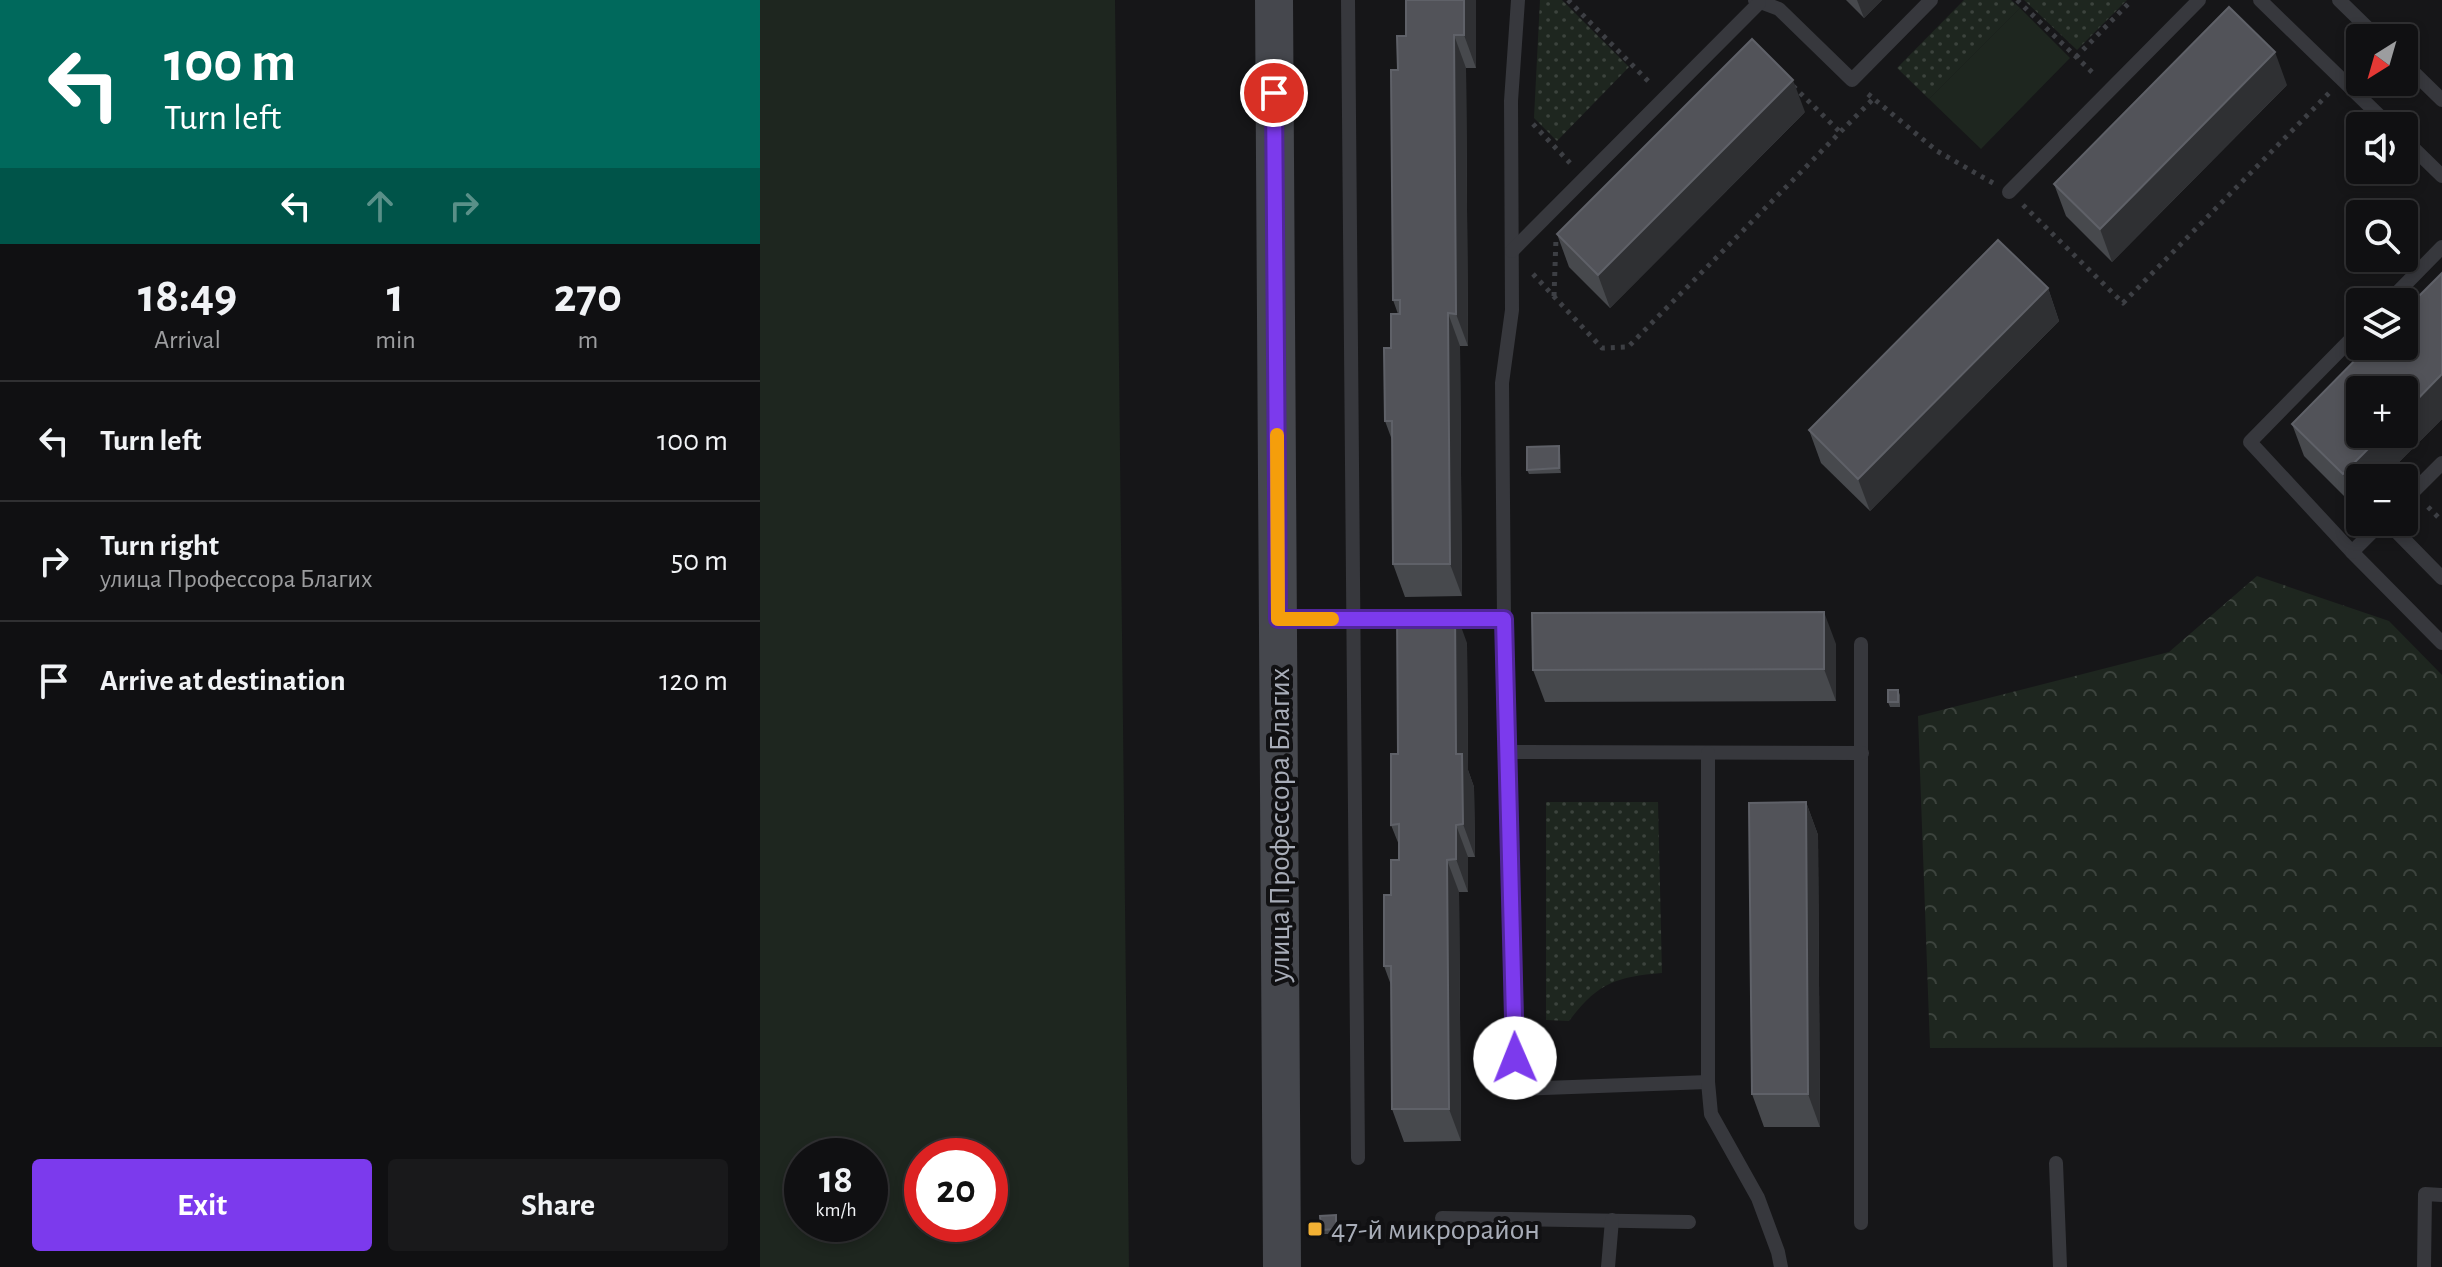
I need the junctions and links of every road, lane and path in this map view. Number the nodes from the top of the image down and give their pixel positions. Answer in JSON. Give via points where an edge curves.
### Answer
{"nodes":[{"id":1,"x":1274,"y":0,"type":"edge"},
{"id":2,"x":1348,"y":0,"type":"edge"},
{"id":3,"x":1518,"y":0,"type":"edge"},
{"id":4,"x":1568,"y":0,"type":"edge"},
{"id":5,"x":1931,"y":0,"type":"edge"},
{"id":6,"x":2017,"y":0,"type":"edge"},
{"id":7,"x":2132,"y":0,"type":"edge"},
{"id":8,"x":2199,"y":0,"type":"edge"},
{"id":9,"x":2260,"y":0,"type":"edge"},
{"id":10,"x":2339,"y":0,"type":"edge"},
{"id":11,"x":1757,"y":2,"type":"edge"},
{"id":12,"x":2364,"y":24,"type":"edge"},
{"id":13,"x":2076,"y":57,"type":"junction"},
{"id":14,"x":2418,"y":77,"type":"edge"},
{"id":15,"x":1852,"y":80,"type":"junction"},
{"id":16,"x":2341,"y":80,"type":"junction"},
{"id":17,"x":1789,"y":82,"type":"edge"},
{"id":18,"x":2110,"y":90,"type":"junction"},
{"id":19,"x":1665,"y":98,"type":"junction"},
{"id":20,"x":1873,"y":99,"type":"junction"},
{"id":21,"x":2442,"y":100,"type":"edge"},
{"id":22,"x":1511,"y":101,"type":"junction"},
{"id":23,"x":2375,"y":112,"type":"edge"},
{"id":24,"x":1840,"y":132,"type":"junction"},
{"id":25,"x":2418,"y":153,"type":"edge"},
{"id":26,"x":2442,"y":176,"type":"edge"},
{"id":27,"x":1584,"y":179,"type":"junction"},
{"id":28,"x":2009,"y":192,"type":"junction"},
{"id":29,"x":1556,"y":236,"type":"edge"},
{"id":30,"x":2442,"y":247,"type":"edge"},
{"id":31,"x":1512,"y":251,"type":"junction"},
{"id":32,"x":2402,"y":288,"type":"edge"},
{"id":33,"x":1554,"y":297,"type":"junction"},
{"id":34,"x":2346,"y":344,"type":"edge"},
{"id":35,"x":2442,"y":463,"type":"edge"},
{"id":36,"x":2418,"y":487,"type":"edge"},
{"id":37,"x":2370,"y":536,"type":"edge"},
{"id":38,"x":2399,"y":536,"type":"edge"},
{"id":39,"x":2352,"y":552,"type":"junction"},
{"id":40,"x":2442,"y":578,"type":"edge"},
{"id":41,"x":1278,"y":619,"type":"junction"},
{"id":42,"x":1355,"y":619,"type":"junction"},
{"id":43,"x":1504,"y":619,"type":"junction"},
{"id":44,"x":2442,"y":643,"type":"edge"},
{"id":45,"x":1861,"y":644,"type":"dead end"},
{"id":46,"x":1508,"y":752,"type":"junction"},
{"id":47,"x":1708,"y":753,"type":"junction"},
{"id":48,"x":1862,"y":753,"type":"junction"},
{"id":49,"x":1708,"y":1082,"type":"junction"},
{"id":50,"x":1358,"y":1158,"type":"dead end"},
{"id":51,"x":2056,"y":1163,"type":"dead end"},
{"id":52,"x":2442,"y":1195,"type":"edge"},
{"id":53,"x":1442,"y":1218,"type":"dead end"},
{"id":54,"x":1612,"y":1220,"type":"junction"},
{"id":55,"x":1689,"y":1222,"type":"dead end"},
{"id":56,"x":1861,"y":1223,"type":"dead end"},
{"id":57,"x":1282,"y":1267,"type":"edge"},
{"id":58,"x":1608,"y":1267,"type":"edge"},
{"id":59,"x":1781,"y":1267,"type":"edge"},
{"id":60,"x":2060,"y":1267,"type":"edge"},
{"id":61,"x":2424,"y":1267,"type":"edge"}],
"edges":[{"from":1,"to":41,"type":"main road","name":"улица Профессора Благих"},
{"from":2,"to":42,"type":"lane"},
{"from":3,"to":22,"type":"lane"},
{"from":4,"to":19,"type":"path"},
{"from":5,"to":15,"type":"lane"},
{"from":6,"to":13,"type":"path"},
{"from":7,"to":13,"type":"path"},
{"from":8,"to":18,"type":"lane"},
{"from":9,"to":16,"type":"lane"},
{"from":10,"to":12,"type":"lane"},
{"from":11,"to":15,"type":"lane","via":[[1779,9]]},
{"from":11,"to":19,"type":"lane"},
{"from":13,"to":18,"type":"path"},
{"from":14,"to":21,"type":"lane"},
{"from":15,"to":20,"type":"path"},
{"from":16,"to":23,"type":"lane"},
{"from":16,"to":28,"type":"path","via":[[2123,303]]},
{"from":17,"to":24,"type":"path"},
{"from":18,"to":28,"type":"lane"},
{"from":19,"to":27,"type":"lane"},
{"from":20,"to":24,"type":"path"},
{"from":20,"to":28,"type":"path","via":[[1937,151]]},
{"from":22,"to":27,"type":"path"},
{"from":22,"to":31,"type":"lane"},
{"from":24,"to":33,"type":"path","via":[[1628,347],[1602,348]]},
{"from":25,"to":26,"type":"lane"},
{"from":27,"to":31,"type":"lane"},
{"from":29,"to":33,"type":"path"},
{"from":30,"to":32,"type":"lane"},
{"from":31,"to":33,"type":"path"},
{"from":31,"to":43,"type":"lane","via":[[1512,310],[1502,383]]},
{"from":34,"to":39,"type":"lane","via":[[2250,442]]},
{"from":35,"to":36,"type":"lane"},
{"from":37,"to":39,"type":"lane"},
{"from":38,"to":40,"type":"lane"},
{"from":39,"to":44,"type":"lane"},
{"from":41,"to":42,"type":"lane"},
{"from":41,"to":57,"type":"main road","name":"улица Профессора Благих"},
{"from":42,"to":43,"type":"lane"},
{"from":42,"to":50,"type":"lane"},
{"from":43,"to":46,"type":"lane"},
{"from":45,"to":48,"type":"lane"},
{"from":46,"to":47,"type":"lane"},
{"from":46,"to":49,"type":"lane","via":[[1515,1089]]},
{"from":47,"to":48,"type":"lane"},
{"from":47,"to":49,"type":"lane"},
{"from":48,"to":56,"type":"lane"},
{"from":49,"to":59,"type":"lane","via":[[1711,1114],[1758,1198]]},
{"from":51,"to":60,"type":"lane"},
{"from":52,"to":61,"type":"lane","via":[[2425,1194]]},
{"from":53,"to":54,"type":"lane"},
{"from":54,"to":55,"type":"lane"},
{"from":54,"to":58,"type":"lane"}]}
